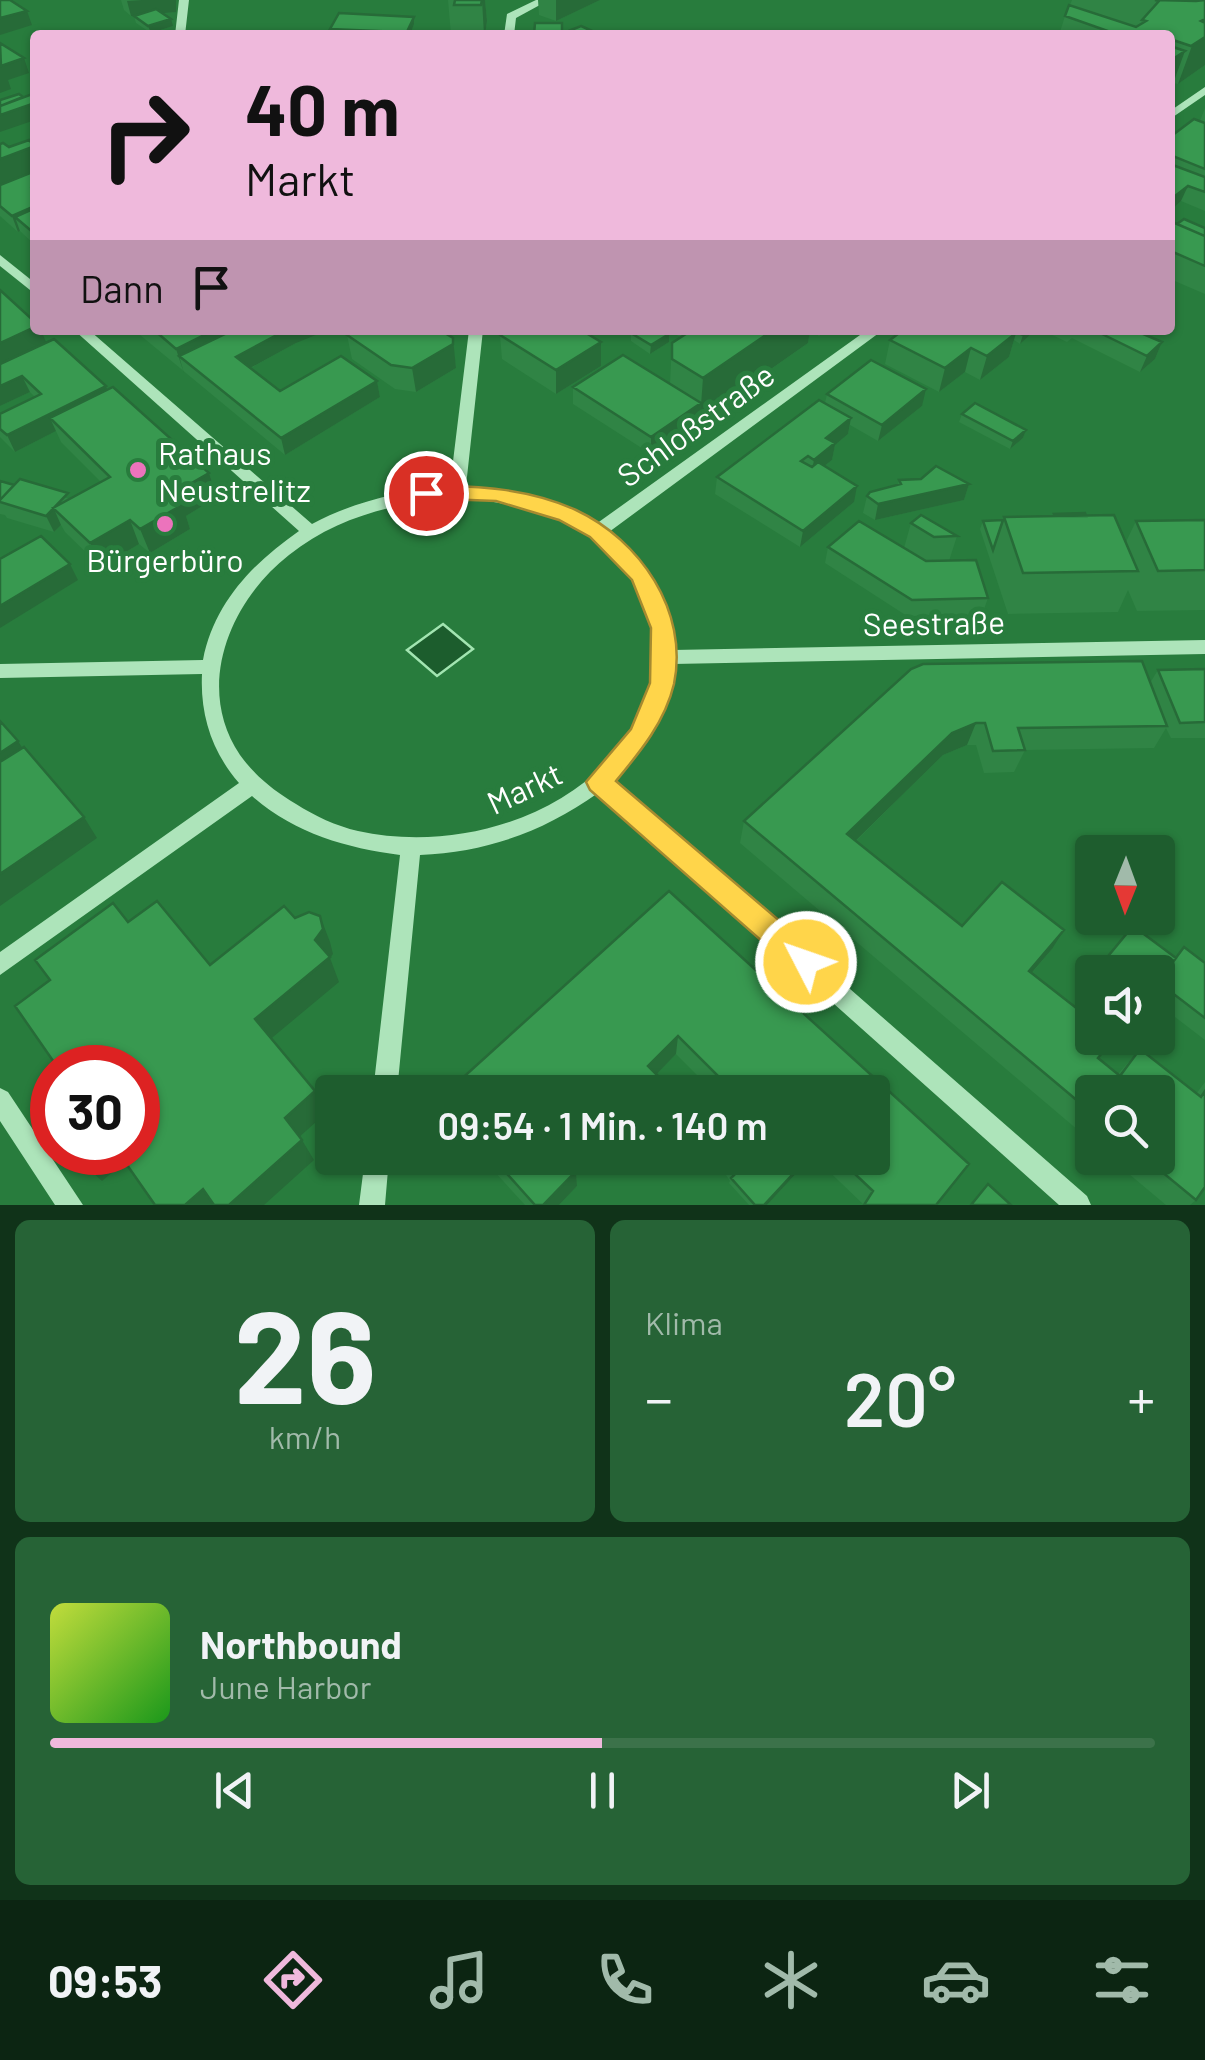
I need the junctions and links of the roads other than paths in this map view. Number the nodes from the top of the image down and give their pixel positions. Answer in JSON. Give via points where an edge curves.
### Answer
{"nodes":[{"id":1,"x":184,"y":0,"type":"edge"},
{"id":2,"x":544,"y":0,"type":"edge"},
{"id":3,"x":181,"y":30,"type":"edge"},
{"id":4,"x":510,"y":30,"type":"edge"},
{"id":5,"x":1205,"y":90,"type":"edge"},
{"id":6,"x":1175,"y":112,"type":"edge"},
{"id":7,"x":0,"y":259,"type":"edge"},
{"id":8,"x":30,"y":286,"type":"edge"},
{"id":9,"x":87,"y":335,"type":"edge"},
{"id":10,"x":475,"y":335,"type":"edge"},
{"id":11,"x":869,"y":335,"type":"edge"},
{"id":12,"x":457,"y":491,"type":"junction"},
{"id":13,"x":309,"y":532,"type":"junction"},
{"id":14,"x":597,"y":532,"type":"junction"},
{"id":15,"x":1205,"y":647,"type":"edge"},
{"id":16,"x":665,"y":657,"type":"junction"},
{"id":17,"x":210,"y":667,"type":"junction"},
{"id":18,"x":0,"y":670,"type":"edge"},
{"id":19,"x":599,"y":782,"type":"junction"},
{"id":20,"x":252,"y":785,"type":"junction"},
{"id":21,"x":411,"y":846,"type":"junction"},
{"id":22,"x":0,"y":965,"type":"edge"},
{"id":23,"x":387,"y":1075,"type":"edge"},
{"id":24,"x":0,"y":1100,"type":"edge"},
{"id":25,"x":376,"y":1175,"type":"edge"},
{"id":26,"x":70,"y":1205,"type":"edge"},
{"id":27,"x":372,"y":1205,"type":"edge"},
{"id":28,"x":1078,"y":1205,"type":"edge"}],
"edges":[{"from":1,"to":3,"type":"street"},
{"from":2,"to":4,"type":"street","via":[[511,16]]},
{"from":5,"to":6,"type":"street"},
{"from":7,"to":8,"type":"street"},
{"from":9,"to":13,"type":"street"},
{"from":10,"to":12,"type":"street"},
{"from":11,"to":14,"type":"street","name":"Schloßstraße"},
{"from":12,"to":13,"type":"street","name":"Markt","via":[[366,506]]},
{"from":12,"to":14,"type":"street","name":"Markt","via":[[532,502]]},
{"from":13,"to":17,"type":"street","name":"Markt","via":[[279,552],[232,604]]},
{"from":14,"to":16,"type":"street","name":"Markt","via":[[630,562],[654,599]]},
{"from":15,"to":16,"type":"street","name":"Seestraße"},
{"from":16,"to":19,"type":"street","name":"Markt","via":[[658,696],[640,735]]},
{"from":17,"to":18,"type":"street"},
{"from":17,"to":20,"type":"street","name":"Markt","via":[[216,729]]},
{"from":19,"to":21,"type":"street","name":"Markt","via":[[533,823],[453,844]]},
{"from":19,"to":28,"type":"street"},
{"from":20,"to":21,"type":"street","name":"Markt","via":[[304,822],[338,835]]},
{"from":20,"to":22,"type":"street"},
{"from":21,"to":23,"type":"street"},
{"from":24,"to":26,"type":"street"},
{"from":25,"to":27,"type":"street"}]}
